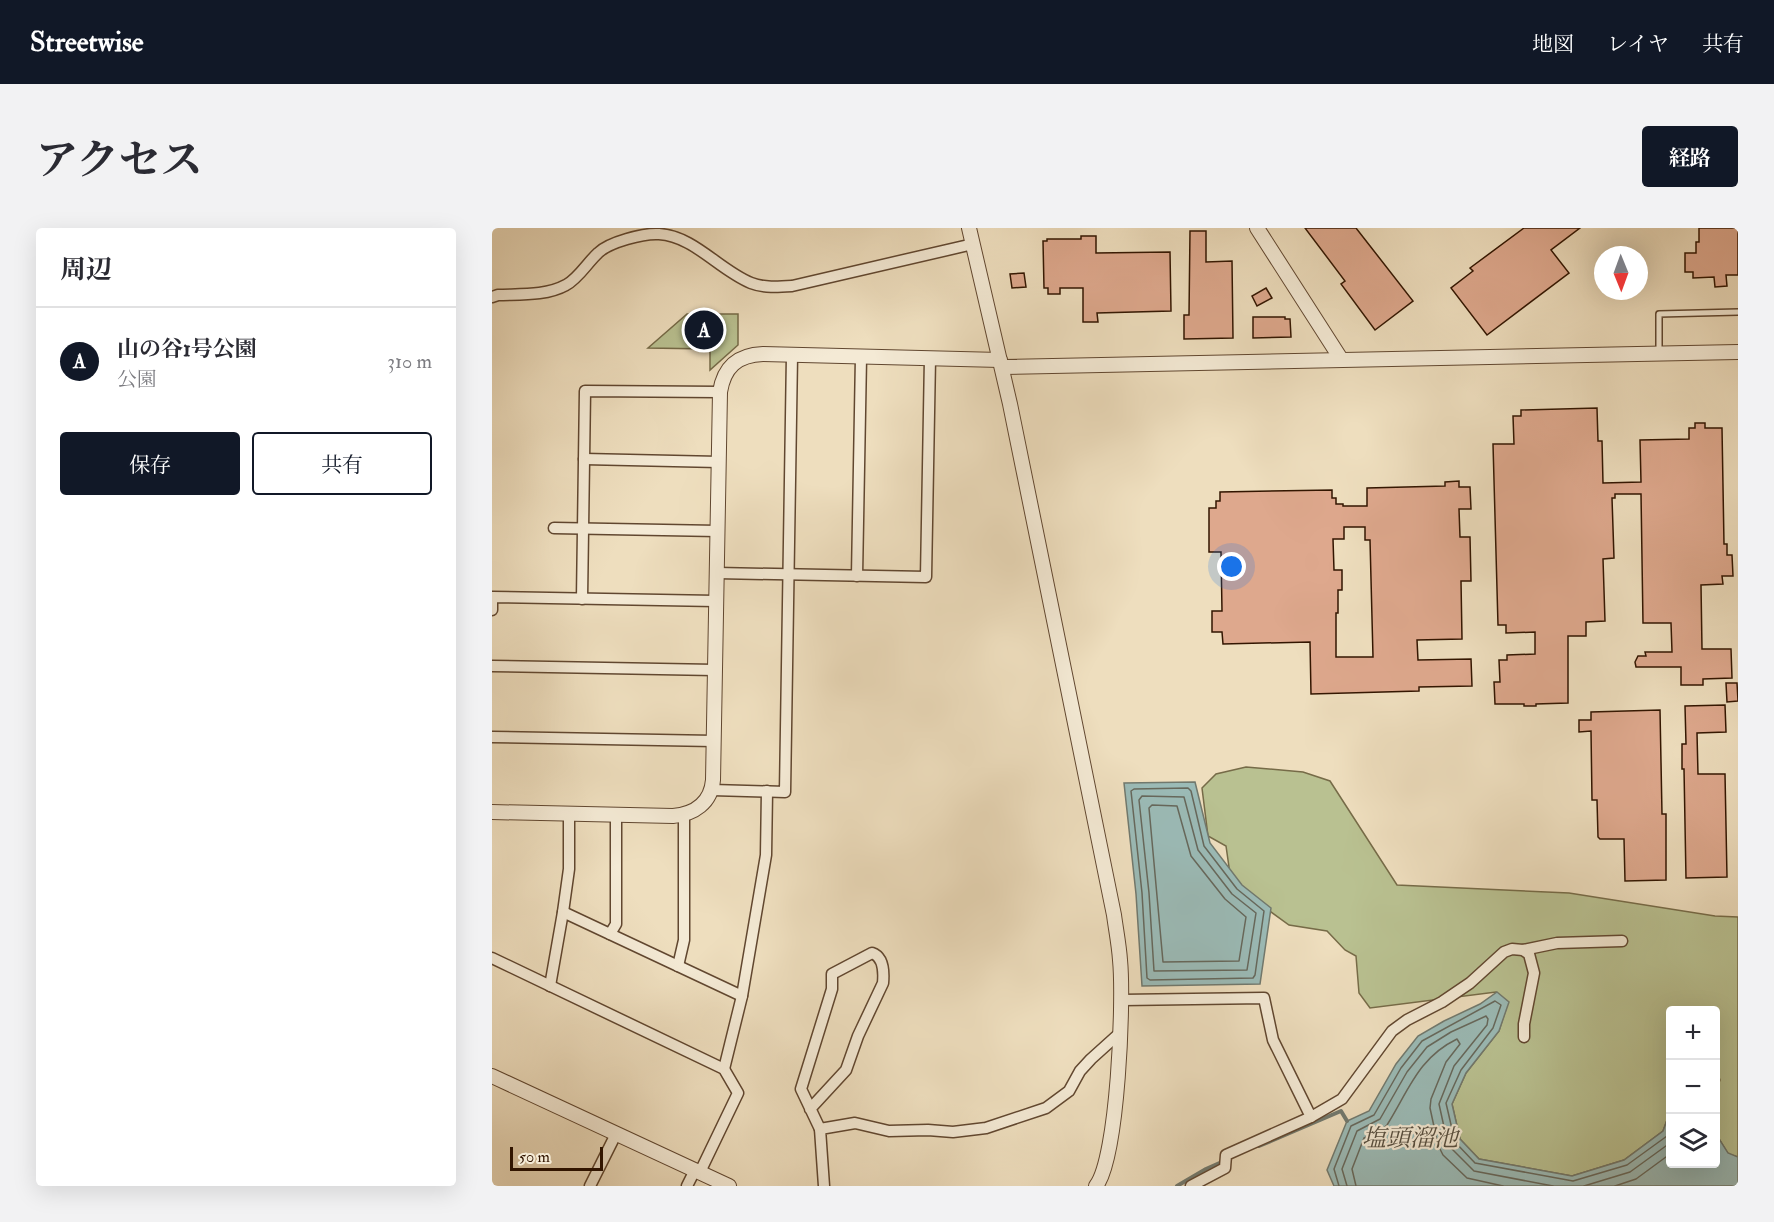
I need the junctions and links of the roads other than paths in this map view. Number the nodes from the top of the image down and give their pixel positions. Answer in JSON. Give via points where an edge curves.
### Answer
{"nodes":[{"id":1,"x":969,"y":228,"type":"edge"},
{"id":2,"x":1257,"y":228,"type":"edge"},
{"id":3,"x":973,"y":244,"type":"junction"},
{"id":4,"x":492,"y":297,"type":"edge"},
{"id":5,"x":1738,"y":312,"type":"edge"},
{"id":6,"x":1738,"y":352,"type":"edge"},
{"id":7,"x":1659,"y":354,"type":"junction"},
{"id":8,"x":792,"y":355,"type":"junction"},
{"id":9,"x":861,"y":357,"type":"junction"},
{"id":10,"x":930,"y":358,"type":"junction"},
{"id":11,"x":1341,"y":359,"type":"junction"},
{"id":12,"x":1001,"y":363,"type":"junction"},
{"id":13,"x":720,"y":392,"type":"junction"},
{"id":14,"x":584,"y":459,"type":"junction"},
{"id":15,"x":719,"y":462,"type":"junction"},
{"id":16,"x":554,"y":528,"type":"dead end"},
{"id":17,"x":583,"y":529,"type":"junction"},
{"id":18,"x":718,"y":531,"type":"junction"},
{"id":19,"x":717,"y":573,"type":"junction"},
{"id":20,"x":788,"y":574,"type":"junction"},
{"id":21,"x":857,"y":576,"type":"junction"},
{"id":22,"x":582,"y":599,"type":"junction"},
{"id":23,"x":716,"y":601,"type":"junction"},
{"id":24,"x":492,"y":610,"type":"edge"},
{"id":25,"x":492,"y":666,"type":"edge"},
{"id":26,"x":715,"y":670,"type":"junction"},
{"id":27,"x":492,"y":737,"type":"edge"},
{"id":28,"x":714,"y":741,"type":"junction"},
{"id":29,"x":712,"y":790,"type":"junction"},
{"id":30,"x":766,"y":792,"type":"junction"},
{"id":31,"x":492,"y":812,"type":"edge"},
{"id":32,"x":569,"y":814,"type":"junction"},
{"id":33,"x":684,"y":814,"type":"junction"},
{"id":34,"x":616,"y":815,"type":"junction"},
{"id":35,"x":563,"y":912,"type":"junction"},
{"id":36,"x":610,"y":934,"type":"junction"},
{"id":37,"x":1622,"y":941,"type":"dead end"},
{"id":38,"x":1523,"y":950,"type":"junction"},
{"id":39,"x":492,"y":959,"type":"edge"},
{"id":40,"x":678,"y":966,"type":"junction"},
{"id":41,"x":550,"y":986,"type":"junction"},
{"id":42,"x":742,"y":996,"type":"junction"},
{"id":43,"x":1122,"y":1000,"type":"junction"},
{"id":44,"x":1121,"y":1032,"type":"junction"},
{"id":45,"x":1524,"y":1038,"type":"dead end"},
{"id":46,"x":724,"y":1069,"type":"junction"},
{"id":47,"x":492,"y":1076,"type":"edge"},
{"id":48,"x":810,"y":1109,"type":"junction"},
{"id":49,"x":1311,"y":1117,"type":"junction"},
{"id":50,"x":820,"y":1130,"type":"junction"},
{"id":51,"x":616,"y":1134,"type":"junction"},
{"id":52,"x":698,"y":1171,"type":"junction"},
{"id":53,"x":590,"y":1186,"type":"edge"},
{"id":54,"x":687,"y":1186,"type":"edge"},
{"id":55,"x":729,"y":1186,"type":"edge"},
{"id":56,"x":824,"y":1186,"type":"edge"},
{"id":57,"x":1096,"y":1186,"type":"edge"},
{"id":58,"x":1191,"y":1186,"type":"edge"}],
"edges":[{"from":1,"to":3,"type":"street"},
{"from":2,"to":11,"type":"street"},
{"from":3,"to":4,"type":"street","via":[[773,288],[753,284],[732,273],[682,239],[644,234],[601,250],[567,285],[541,294]]},
{"from":3,"to":12,"type":"street"},
{"from":5,"to":7,"type":"lane","via":[[1659,314]]},
{"from":6,"to":7,"type":"street"},
{"from":7,"to":11,"type":"street"},
{"from":8,"to":9,"type":"street"},
{"from":8,"to":13,"type":"street","via":[[750,355],[741,359],[722,378]]},
{"from":8,"to":20,"type":"street"},
{"from":9,"to":10,"type":"street"},
{"from":9,"to":21,"type":"street"},
{"from":10,"to":12,"type":"street"},
{"from":10,"to":21,"type":"street","via":[[926,577]]},
{"from":11,"to":12,"type":"street"},
{"from":12,"to":43,"type":"street","via":[[1114,915]]},
{"from":13,"to":14,"type":"street","via":[[585,391]]},
{"from":13,"to":15,"type":"street"},
{"from":14,"to":15,"type":"street"},
{"from":14,"to":17,"type":"street"},
{"from":15,"to":18,"type":"street"},
{"from":16,"to":17,"type":"street"},
{"from":17,"to":18,"type":"street"},
{"from":17,"to":22,"type":"street"},
{"from":18,"to":19,"type":"street"},
{"from":19,"to":20,"type":"street"},
{"from":19,"to":23,"type":"street"},
{"from":20,"to":21,"type":"street"},
{"from":20,"to":30,"type":"street","via":[[785,792]]},
{"from":22,"to":23,"type":"street"},
{"from":22,"to":24,"type":"street","via":[[492,597]]},
{"from":23,"to":26,"type":"street"},
{"from":25,"to":26,"type":"street"},
{"from":26,"to":28,"type":"street"},
{"from":27,"to":28,"type":"street"},
{"from":28,"to":29,"type":"street"},
{"from":29,"to":30,"type":"street"},
{"from":29,"to":33,"type":"street","via":[[703,803]]},
{"from":30,"to":42,"type":"street","via":[[766,855]]},
{"from":31,"to":32,"type":"street"},
{"from":32,"to":34,"type":"street"},
{"from":32,"to":35,"type":"street","via":[[569,869]]},
{"from":33,"to":34,"type":"street"},
{"from":33,"to":40,"type":"street","via":[[684,940]]},
{"from":34,"to":36,"type":"street","via":[[616,924]]},
{"from":35,"to":36,"type":"street"},
{"from":35,"to":41,"type":"street"},
{"from":36,"to":40,"type":"street"},
{"from":37,"to":38,"type":"street","via":[[1557,943]]},
{"from":38,"to":45,"type":"street","via":[[1529,954],[1534,973]]},
{"from":38,"to":49,"type":"street","via":[[1504,952],[1470,983],[1392,1031],[1342,1099]]},
{"from":39,"to":41,"type":"street"},
{"from":40,"to":42,"type":"street"},
{"from":41,"to":46,"type":"street"},
{"from":42,"to":46,"type":"street"},
{"from":43,"to":44,"type":"street"},
{"from":43,"to":49,"type":"street","via":[[1264,998],[1273,1040]]},
{"from":44,"to":50,"type":"street","via":[[1080,1071],[1069,1091],[1046,1108],[986,1128],[889,1131],[855,1123]]},
{"from":44,"to":57,"type":"street","via":[[1108,1157]]},
{"from":46,"to":52,"type":"street","via":[[738,1093]]},
{"from":47,"to":51,"type":"street"},
{"from":48,"to":48,"type":"street","via":[[801,1089],[832,989],[832,974],[872,953],[878,955],[883,983],[846,1070]]},
{"from":48,"to":50,"type":"street"},
{"from":49,"to":58,"type":"street","via":[[1226,1155],[1225,1168]]},
{"from":50,"to":56,"type":"street"},
{"from":51,"to":52,"type":"street"},
{"from":51,"to":53,"type":"street"},
{"from":52,"to":54,"type":"street"},
{"from":52,"to":55,"type":"street"}]}
